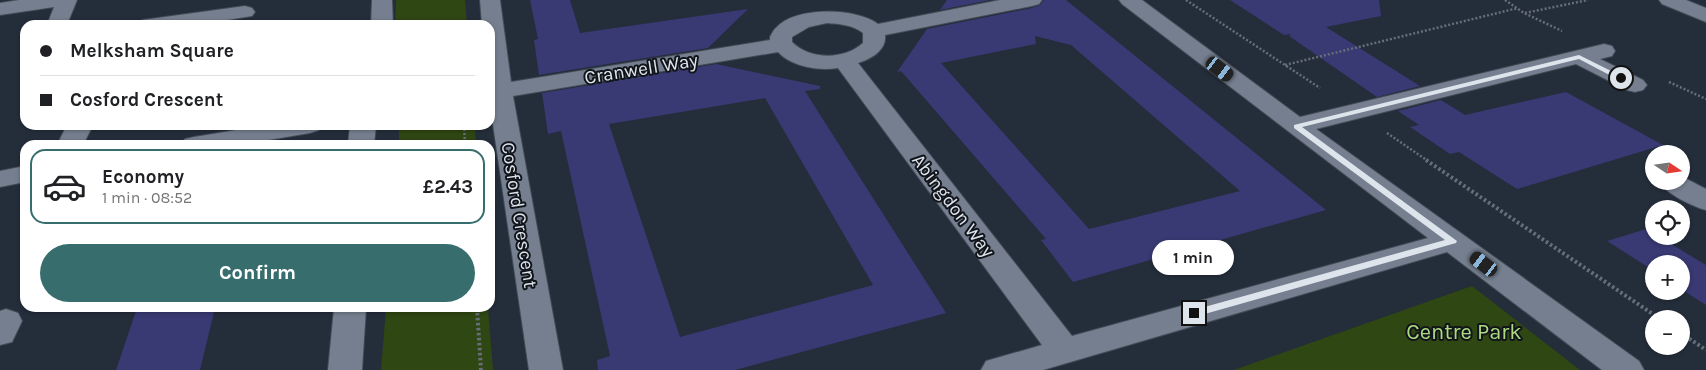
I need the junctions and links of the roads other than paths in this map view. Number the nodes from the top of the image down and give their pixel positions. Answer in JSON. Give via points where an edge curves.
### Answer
{"nodes":[{"id":1,"x":61,"y":0,"type":"edge"},
{"id":2,"x":67,"y":0,"type":"edge"},
{"id":3,"x":382,"y":0,"type":"edge"},
{"id":4,"x":490,"y":0,"type":"edge"},
{"id":5,"x":1032,"y":0,"type":"edge"},
{"id":6,"x":1129,"y":0,"type":"edge"},
{"id":7,"x":1669,"y":0,"type":"edge"},
{"id":8,"x":0,"y":8,"type":"edge"},
{"id":9,"x":808,"y":9,"type":"edge"},
{"id":10,"x":245,"y":12,"type":"dead end"},
{"id":11,"x":1706,"y":16,"type":"edge"},
{"id":12,"x":59,"y":20,"type":"edge"},
{"id":13,"x":187,"y":20,"type":"edge"},
{"id":14,"x":382,"y":20,"type":"edge"},
{"id":15,"x":492,"y":20,"type":"edge"},
{"id":16,"x":873,"y":31,"type":"junction"},
{"id":17,"x":783,"y":45,"type":"junction"},
{"id":18,"x":495,"y":46,"type":"edge"},
{"id":19,"x":1604,"y":51,"type":"dead end"},
{"id":20,"x":1579,"y":57,"type":"junction"},
{"id":21,"x":844,"y":60,"type":"junction"},
{"id":22,"x":1635,"y":85,"type":"dead end"},
{"id":23,"x":500,"y":91,"type":"junction"},
{"id":24,"x":1296,"y":126,"type":"junction"},
{"id":25,"x":281,"y":130,"type":"edge"},
{"id":26,"x":223,"y":140,"type":"edge"},
{"id":27,"x":20,"y":175,"type":"edge"},
{"id":28,"x":0,"y":179,"type":"edge"},
{"id":29,"x":1687,"y":190,"type":"edge"},
{"id":30,"x":1706,"y":201,"type":"edge"},
{"id":31,"x":1452,"y":241,"type":"junction"},
{"id":32,"x":350,"y":312,"type":"edge"},
{"id":33,"x":1064,"y":350,"type":"junction"},
{"id":34,"x":345,"y":370,"type":"edge"},
{"id":35,"x":546,"y":370,"type":"edge"},
{"id":36,"x":998,"y":370,"type":"edge"},
{"id":37,"x":1627,"y":370,"type":"edge"}],
"edges":[{"from":1,"to":8,"type":"street"},
{"from":2,"to":12,"type":"street"},
{"from":3,"to":14,"type":"street"},
{"from":4,"to":15,"type":"street","name":"Cosford Crescent"},
{"from":5,"to":16,"type":"street"},
{"from":6,"to":24,"type":"street"},
{"from":7,"to":11,"type":"street"},
{"from":9,"to":16,"type":"street","via":[[855,20]]},
{"from":9,"to":17,"type":"street","via":[[784,32],[781,38]]},
{"from":10,"to":13,"type":"street"},
{"from":16,"to":21,"type":"street","via":[[874,44],[867,51]]},
{"from":17,"to":21,"type":"street","via":[[800,57],[821,61]]},
{"from":17,"to":23,"type":"street","name":"Cranwell Way"},
{"from":18,"to":23,"type":"street","name":"Cosford Crescent"},
{"from":19,"to":20,"type":"street"},
{"from":20,"to":22,"type":"street"},
{"from":20,"to":24,"type":"street"},
{"from":21,"to":33,"type":"street","name":"Abingdon Way"},
{"from":23,"to":35,"type":"street","name":"Cosford Crescent"},
{"from":24,"to":31,"type":"street"},
{"from":25,"to":26,"type":"street"},
{"from":27,"to":28,"type":"street"},
{"from":29,"to":30,"type":"street"},
{"from":31,"to":33,"type":"street"},
{"from":31,"to":37,"type":"street"},
{"from":32,"to":34,"type":"street"},
{"from":33,"to":36,"type":"street"}]}
